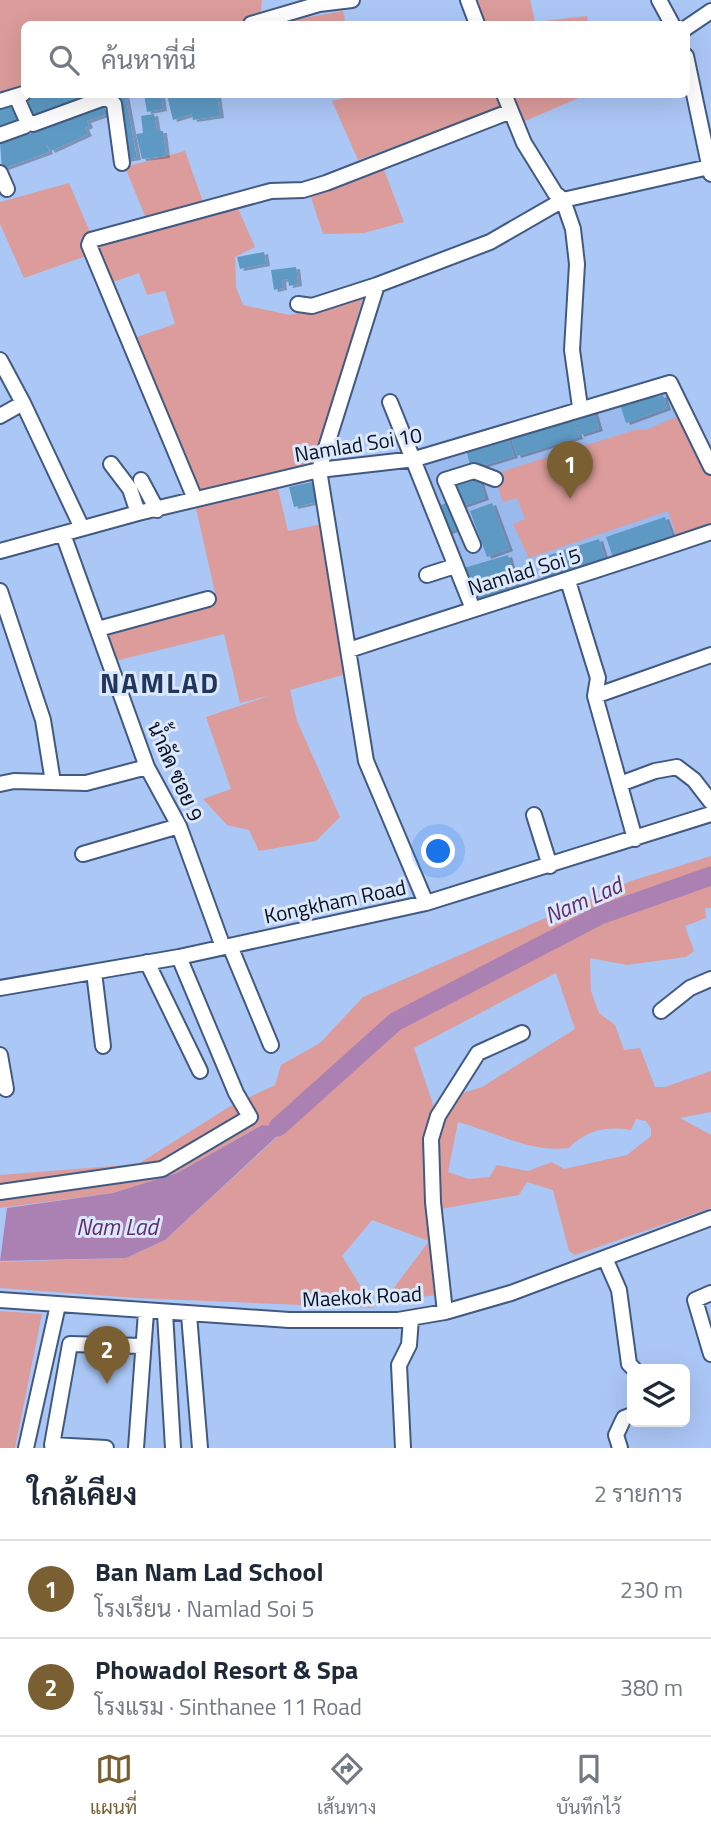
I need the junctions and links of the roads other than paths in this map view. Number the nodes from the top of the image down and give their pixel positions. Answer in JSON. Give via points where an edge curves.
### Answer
{"nodes":[{"id":1,"x":352,"y":0,"type":"edge"},
{"id":2,"x":468,"y":0,"type":"edge"},
{"id":3,"x":659,"y":0,"type":"edge"},
{"id":4,"x":711,"y":11,"type":"edge"},
{"id":5,"x":261,"y":21,"type":"edge"},
{"id":6,"x":476,"y":21,"type":"edge"},
{"id":7,"x":670,"y":21,"type":"edge"},
{"id":8,"x":690,"y":26,"type":"edge"},
{"id":9,"x":690,"y":71,"type":"edge"},
{"id":10,"x":20,"y":95,"type":"edge"},
{"id":11,"x":104,"y":98,"type":"edge"},
{"id":12,"x":108,"y":98,"type":"edge"},
{"id":13,"x":505,"y":98,"type":"edge"},
{"id":14,"x":0,"y":101,"type":"edge"},
{"id":15,"x":510,"y":111,"type":"junction"},
{"id":16,"x":27,"y":121,"type":"junction"},
{"id":17,"x":0,"y":135,"type":"edge"},
{"id":18,"x":122,"y":163,"type":"dead end"},
{"id":19,"x":710,"y":170,"type":"edge"},
{"id":20,"x":0,"y":173,"type":"edge"},
{"id":21,"x":7,"y":189,"type":"dead end"},
{"id":22,"x":563,"y":200,"type":"junction"},
{"id":23,"x":377,"y":285,"type":"junction"},
{"id":24,"x":298,"y":304,"type":"dead end"},
{"id":25,"x":0,"y":360,"type":"edge"},
{"id":26,"x":390,"y":402,"type":"dead end"},
{"id":27,"x":23,"y":403,"type":"junction"},
{"id":28,"x":580,"y":407,"type":"junction"},
{"id":29,"x":0,"y":416,"type":"edge"},
{"id":30,"x":415,"y":459,"type":"junction"},
{"id":31,"x":111,"y":464,"type":"dead end"},
{"id":32,"x":711,"y":466,"type":"edge"},
{"id":33,"x":319,"y":470,"type":"junction"},
{"id":34,"x":495,"y":479,"type":"dead end"},
{"id":35,"x":141,"y":480,"type":"dead end"},
{"id":36,"x":195,"y":499,"type":"junction"},
{"id":37,"x":157,"y":510,"type":"junction"},
{"id":38,"x":138,"y":513,"type":"junction"},
{"id":39,"x":82,"y":528,"type":"junction"},
{"id":40,"x":711,"y":532,"type":"edge"},
{"id":41,"x":63,"y":534,"type":"junction"},
{"id":42,"x":473,"y":545,"type":"dead end"},
{"id":43,"x":0,"y":551,"type":"edge"},
{"id":44,"x":455,"y":566,"type":"junction"},
{"id":45,"x":427,"y":575,"type":"dead end"},
{"id":46,"x":568,"y":581,"type":"junction"},
{"id":47,"x":0,"y":592,"type":"edge"},
{"id":48,"x":208,"y":599,"type":"dead end"},
{"id":49,"x":473,"y":609,"type":"junction"},
{"id":50,"x":98,"y":629,"type":"junction"},
{"id":51,"x":349,"y":650,"type":"junction"},
{"id":52,"x":711,"y":655,"type":"edge"},
{"id":53,"x":595,"y":696,"type":"junction"},
{"id":54,"x":147,"y":767,"type":"junction"},
{"id":55,"x":53,"y":782,"type":"junction"},
{"id":56,"x":620,"y":784,"type":"junction"},
{"id":57,"x":0,"y":785,"type":"edge"},
{"id":58,"x":711,"y":802,"type":"edge"},
{"id":59,"x":711,"y":814,"type":"edge"},
{"id":60,"x":534,"y":815,"type":"dead end"},
{"id":61,"x":179,"y":826,"type":"junction"},
{"id":62,"x":635,"y":839,"type":"junction"},
{"id":63,"x":83,"y":854,"type":"dead end"},
{"id":64,"x":550,"y":866,"type":"junction"},
{"id":65,"x":426,"y":903,"type":"junction"},
{"id":66,"x":227,"y":946,"type":"junction"},
{"id":67,"x":179,"y":957,"type":"junction"},
{"id":68,"x":147,"y":961,"type":"junction"},
{"id":69,"x":94,"y":972,"type":"junction"},
{"id":70,"x":711,"y":979,"type":"edge"},
{"id":71,"x":0,"y":988,"type":"edge"},
{"id":72,"x":661,"y":1011,"type":"dead end"},
{"id":73,"x":522,"y":1032,"type":"dead end"},
{"id":74,"x":271,"y":1045,"type":"dead end"},
{"id":75,"x":103,"y":1046,"type":"dead end"},
{"id":76,"x":0,"y":1055,"type":"edge"},
{"id":77,"x":201,"y":1071,"type":"dead end"},
{"id":78,"x":6,"y":1089,"type":"dead end"},
{"id":79,"x":0,"y":1192,"type":"edge"},
{"id":80,"x":711,"y":1218,"type":"edge"},
{"id":81,"x":605,"y":1258,"type":"junction"},
{"id":82,"x":711,"y":1293,"type":"edge"},
{"id":83,"x":0,"y":1300,"type":"edge"},
{"id":84,"x":58,"y":1305,"type":"junction"},
{"id":85,"x":146,"y":1312,"type":"junction"},
{"id":86,"x":445,"y":1312,"type":"junction"},
{"id":87,"x":165,"y":1313,"type":"junction"},
{"id":88,"x":189,"y":1315,"type":"junction"},
{"id":89,"x":411,"y":1318,"type":"junction"},
{"id":90,"x":142,"y":1346,"type":"junction"},
{"id":91,"x":711,"y":1354,"type":"edge"},
{"id":92,"x":629,"y":1364,"type":"edge"},
{"id":93,"x":627,"y":1417,"type":"edge"},
{"id":94,"x":26,"y":1448,"type":"edge"},
{"id":95,"x":106,"y":1448,"type":"edge"},
{"id":96,"x":136,"y":1448,"type":"edge"},
{"id":97,"x":173,"y":1448,"type":"edge"},
{"id":98,"x":200,"y":1448,"type":"edge"},
{"id":99,"x":403,"y":1448,"type":"edge"},
{"id":100,"x":620,"y":1448,"type":"edge"}],
"edges":[{"from":1,"to":5,"type":"street","via":[[319,4]]},
{"from":2,"to":6,"type":"street"},
{"from":3,"to":7,"type":"street"},
{"from":4,"to":8,"type":"street"},
{"from":9,"to":19,"type":"street"},
{"from":10,"to":14,"type":"street"},
{"from":10,"to":16,"type":"street"},
{"from":11,"to":16,"type":"street","via":[[40,123]]},
{"from":12,"to":18,"type":"street","via":[[114,104]]},
{"from":13,"to":15,"type":"street"},
{"from":15,"to":22,"type":"street","via":[[542,173]]},
{"from":15,"to":36,"type":"street","via":[[317,186],[271,191],[91,240],[105,286]]},
{"from":16,"to":17,"type":"street","via":[[25,126]]},
{"from":19,"to":22,"type":"street"},
{"from":20,"to":21,"type":"street"},
{"from":22,"to":23,"type":"street","via":[[490,242]]},
{"from":22,"to":28,"type":"street","via":[[573,229],[577,264],[572,350]]},
{"from":23,"to":24,"type":"street","via":[[312,306]]},
{"from":23,"to":33,"type":"street"},
{"from":25,"to":27,"type":"street"},
{"from":26,"to":30,"type":"street"},
{"from":27,"to":29,"type":"street"},
{"from":27,"to":39,"type":"street"},
{"from":28,"to":30,"type":"street","name":"Namlad Soi 10"},
{"from":28,"to":32,"type":"street","name":"Namlad Soi 10","via":[[670,383]]},
{"from":30,"to":33,"type":"street","name":"Namlad Soi 10"},
{"from":30,"to":44,"type":"street"},
{"from":31,"to":38,"type":"street","via":[[130,489]]},
{"from":33,"to":36,"type":"street","name":"Namlad Soi 10"},
{"from":33,"to":51,"type":"street"},
{"from":34,"to":42,"type":"street","via":[[474,471],[445,480]]},
{"from":35,"to":37,"type":"street"},
{"from":36,"to":37,"type":"street","name":"Namlad Soi 10"},
{"from":37,"to":38,"type":"street","name":"Namlad Soi 10"},
{"from":38,"to":39,"type":"street","name":"Namlad Soi 10"},
{"from":39,"to":41,"type":"street","name":"Namlad Soi 10"},
{"from":40,"to":46,"type":"street","name":"Namlad Soi 5"},
{"from":41,"to":43,"type":"street","name":"Namlad Soi 10"},
{"from":41,"to":50,"type":"street","name":"น้ำลัด ซอย 9"},
{"from":44,"to":45,"type":"street"},
{"from":44,"to":49,"type":"street"},
{"from":46,"to":49,"type":"street","name":"Namlad Soi 5"},
{"from":46,"to":53,"type":"street","via":[[598,678]]},
{"from":47,"to":55,"type":"street","via":[[43,720]]},
{"from":48,"to":50,"type":"street"},
{"from":49,"to":51,"type":"street","name":"Namlad Soi 5"},
{"from":50,"to":54,"type":"street","name":"น้ำลัด ซอย 9"},
{"from":51,"to":65,"type":"street","via":[[366,761]]},
{"from":52,"to":53,"type":"street"},
{"from":53,"to":56,"type":"street"},
{"from":54,"to":55,"type":"street","via":[[86,783]]},
{"from":54,"to":61,"type":"street","name":"น้ำลัด ซอย 9"},
{"from":55,"to":57,"type":"street"},
{"from":56,"to":58,"type":"street","via":[[677,767]]},
{"from":56,"to":62,"type":"street"},
{"from":59,"to":62,"type":"street","name":"Kongkham Road"},
{"from":60,"to":64,"type":"street"},
{"from":61,"to":63,"type":"street"},
{"from":61,"to":66,"type":"street","name":"น้ำลัด ซอย 9"},
{"from":62,"to":64,"type":"street","name":"Kongkham Road"},
{"from":64,"to":65,"type":"street","name":"Kongkham Road"},
{"from":65,"to":66,"type":"street","name":"Kongkham Road"},
{"from":66,"to":67,"type":"street","name":"Kongkham Road"},
{"from":66,"to":74,"type":"street","name":"น้ำลัด ซอย 9"},
{"from":67,"to":68,"type":"street","name":"Kongkham Road"},
{"from":67,"to":79,"type":"street","via":[[250,1117],[162,1169]]},
{"from":68,"to":69,"type":"street","name":"Kongkham Road"},
{"from":68,"to":77,"type":"street"},
{"from":69,"to":71,"type":"street","name":"Kongkham Road"},
{"from":69,"to":75,"type":"street"},
{"from":70,"to":72,"type":"street"},
{"from":73,"to":86,"type":"street","via":[[478,1054],[438,1116],[431,1139]]},
{"from":76,"to":78,"type":"street"},
{"from":80,"to":81,"type":"street","name":"Maekok Road"},
{"from":81,"to":86,"type":"street","name":"Maekok Road"},
{"from":81,"to":92,"type":"street","via":[[619,1290]]},
{"from":82,"to":91,"type":"street","via":[[695,1300]]},
{"from":83,"to":84,"type":"street","name":"Maekok Road"},
{"from":84,"to":85,"type":"street","name":"Maekok Road"},
{"from":84,"to":94,"type":"street"},
{"from":85,"to":87,"type":"street","name":"Maekok Road"},
{"from":85,"to":90,"type":"street"},
{"from":86,"to":89,"type":"street","name":"Maekok Road"},
{"from":87,"to":88,"type":"street","name":"Maekok Road"},
{"from":87,"to":97,"type":"street"},
{"from":88,"to":89,"type":"street","name":"Maekok Road","via":[[289,1320]]},
{"from":88,"to":98,"type":"street"},
{"from":89,"to":99,"type":"street","via":[[409,1345],[398,1364]]},
{"from":90,"to":95,"type":"street","via":[[70,1344],[52,1445]]},
{"from":90,"to":96,"type":"street"},
{"from":93,"to":100,"type":"street","via":[[616,1435]]}]}
